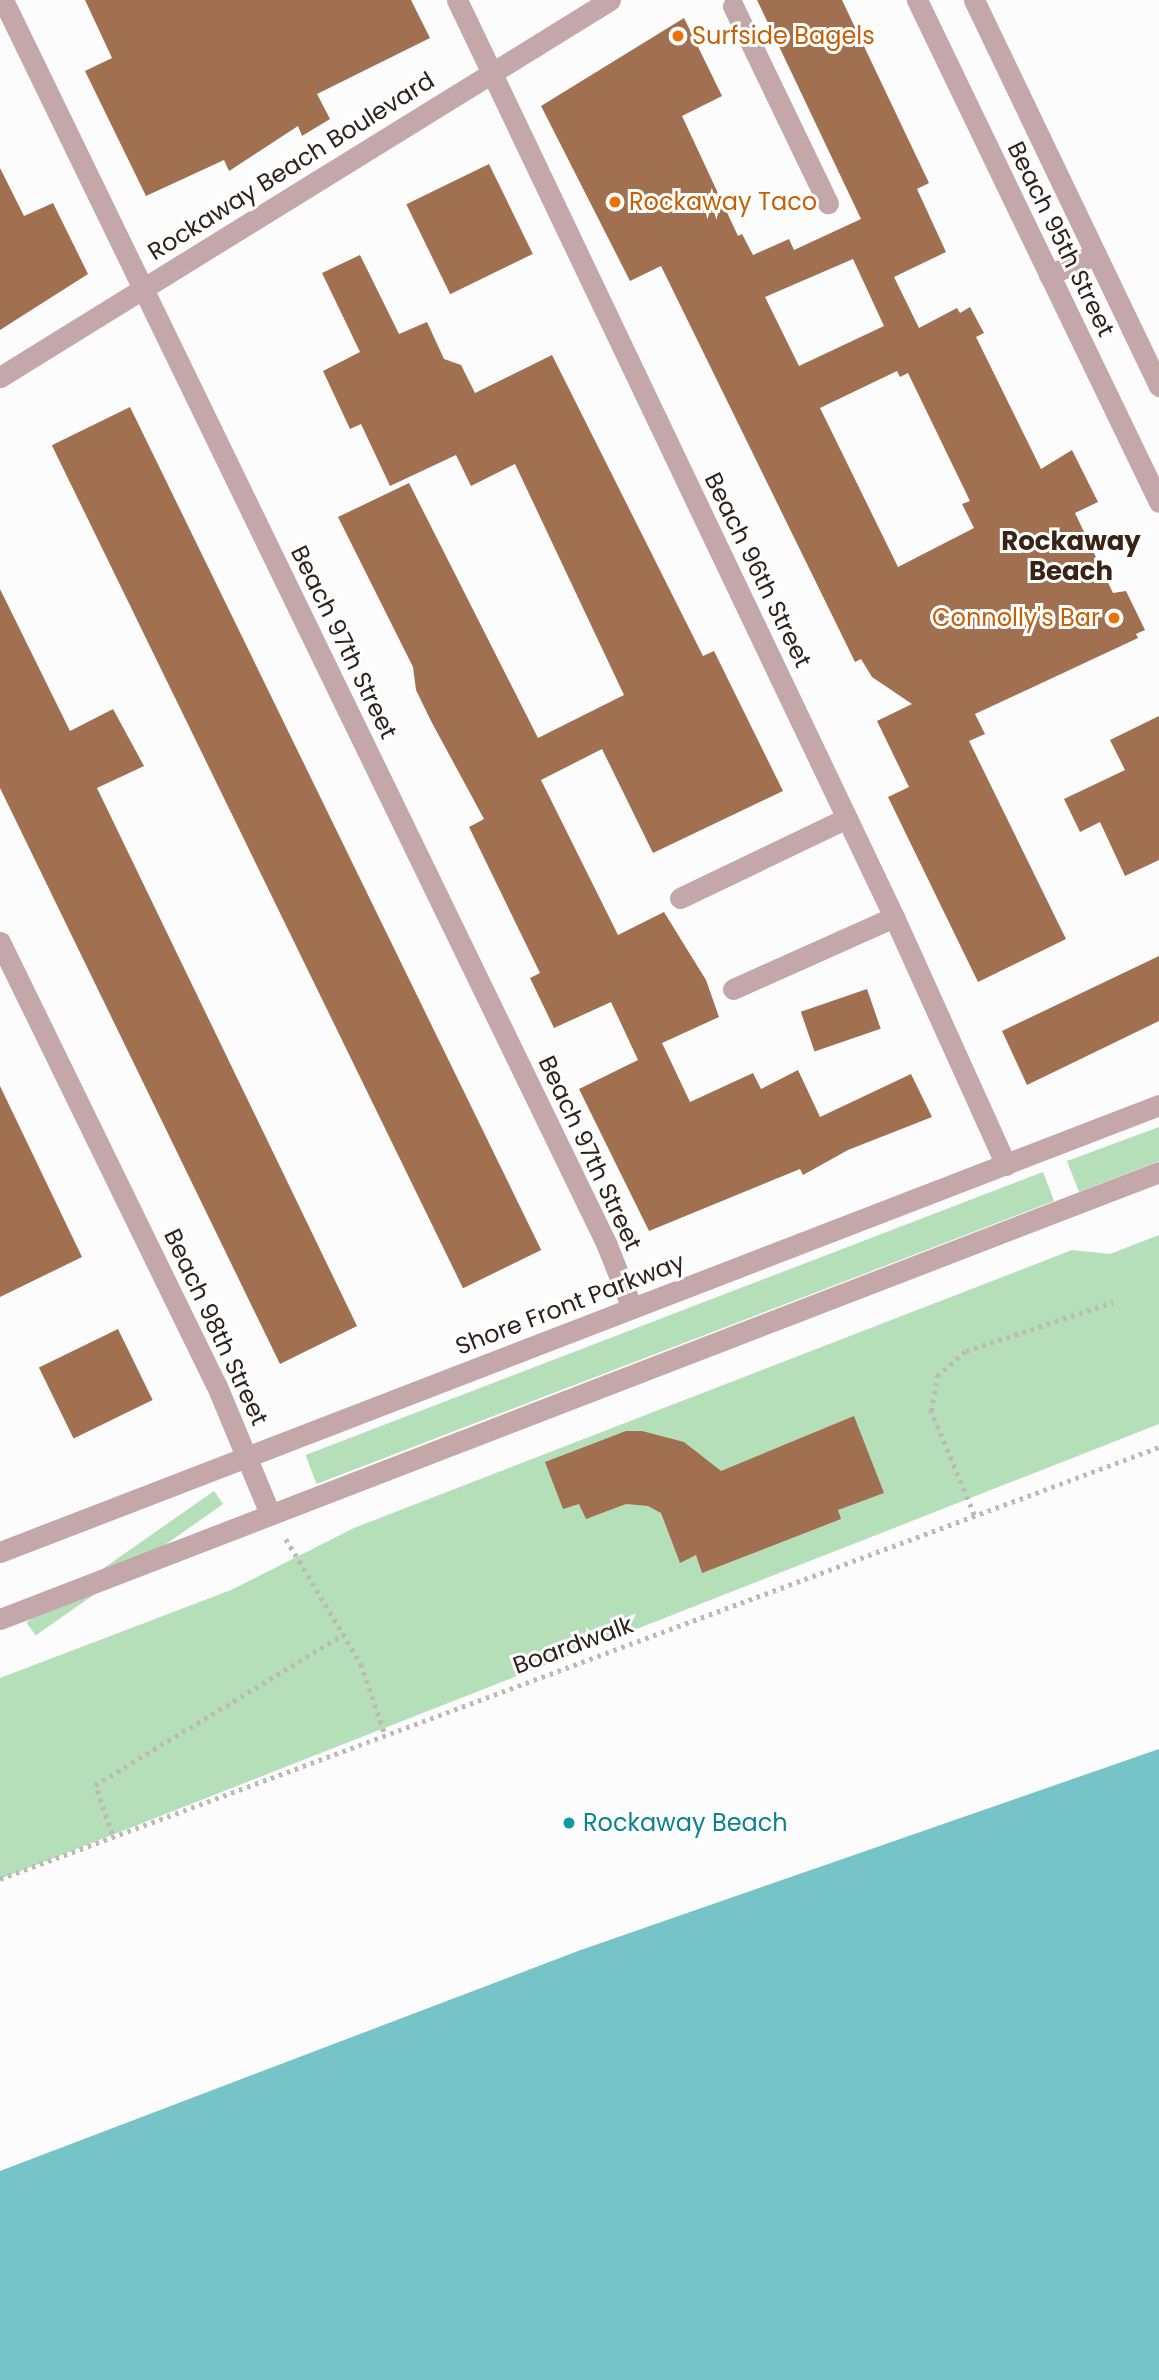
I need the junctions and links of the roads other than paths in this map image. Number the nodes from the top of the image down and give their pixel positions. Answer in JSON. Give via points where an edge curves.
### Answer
{"nodes":[{"id":1,"x":3,"y":0,"type":"edge"},
{"id":2,"x":457,"y":0,"type":"edge"},
{"id":3,"x":610,"y":0,"type":"edge"},
{"id":4,"x":917,"y":0,"type":"edge"},
{"id":5,"x":974,"y":0,"type":"edge"},
{"id":6,"x":733,"y":6,"type":"dead end"},
{"id":7,"x":492,"y":74,"type":"junction"},
{"id":8,"x":828,"y":202,"type":"dead end"},
{"id":9,"x":1096,"y":254,"type":"junction"},
{"id":10,"x":1049,"y":275,"type":"junction"},
{"id":11,"x":144,"y":288,"type":"junction"},
{"id":12,"x":0,"y":377,"type":"edge"},
{"id":13,"x":1159,"y":386,"type":"edge"},
{"id":14,"x":1159,"y":502,"type":"edge"},
{"id":15,"x":847,"y":818,"type":"junction"},
{"id":16,"x":680,"y":898,"type":"dead end"},
{"id":17,"x":894,"y":917,"type":"junction"},
{"id":18,"x":0,"y":942,"type":"edge"},
{"id":19,"x":733,"y":989,"type":"dead end"},
{"id":20,"x":1159,"y":1105,"type":"edge"},
{"id":21,"x":1006,"y":1165,"type":"junction"},
{"id":22,"x":1159,"y":1172,"type":"edge"},
{"id":23,"x":632,"y":1308,"type":"junction"},
{"id":24,"x":247,"y":1456,"type":"junction"},
{"id":25,"x":270,"y":1514,"type":"junction"},
{"id":26,"x":0,"y":1552,"type":"edge"},
{"id":27,"x":0,"y":1619,"type":"edge"}],
"edges":[{"from":1,"to":11,"type":"street","name":"Beach 97th Street"},
{"from":2,"to":7,"type":"street","name":"Beach 96th Street"},
{"from":3,"to":7,"type":"street","name":"Rockaway Beach Boulevard"},
{"from":4,"to":10,"type":"street","name":"Beach 95th Street"},
{"from":5,"to":9,"type":"street","name":"Beach 95th Street"},
{"from":6,"to":8,"type":"street"},
{"from":7,"to":11,"type":"street","name":"Rockaway Beach Boulevard"},
{"from":7,"to":15,"type":"street","name":"Beach 96th Street"},
{"from":9,"to":10,"type":"street"},
{"from":9,"to":13,"type":"street","name":"Beach 95th Street"},
{"from":10,"to":14,"type":"street","name":"Beach 95th Street"},
{"from":11,"to":12,"type":"street","name":"Rockaway Beach Boulevard"},
{"from":11,"to":23,"type":"street","name":"Beach 97th Street","via":[[606,1243]]},
{"from":15,"to":16,"type":"street"},
{"from":15,"to":17,"type":"street","name":"Beach 96th Street"},
{"from":17,"to":19,"type":"street"},
{"from":17,"to":21,"type":"street","name":"Beach 96th Street"},
{"from":18,"to":24,"type":"street","name":"Beach 98th Street"},
{"from":20,"to":21,"type":"street","name":"Shore Front Parkway"},
{"from":21,"to":23,"type":"street","name":"Shore Front Parkway"},
{"from":22,"to":25,"type":"street"},
{"from":23,"to":24,"type":"street","name":"Shore Front Parkway"},
{"from":24,"to":25,"type":"street","name":"Beach 98th Street"},
{"from":24,"to":26,"type":"street","name":"Shore Front Parkway"},
{"from":25,"to":27,"type":"street"}]}
